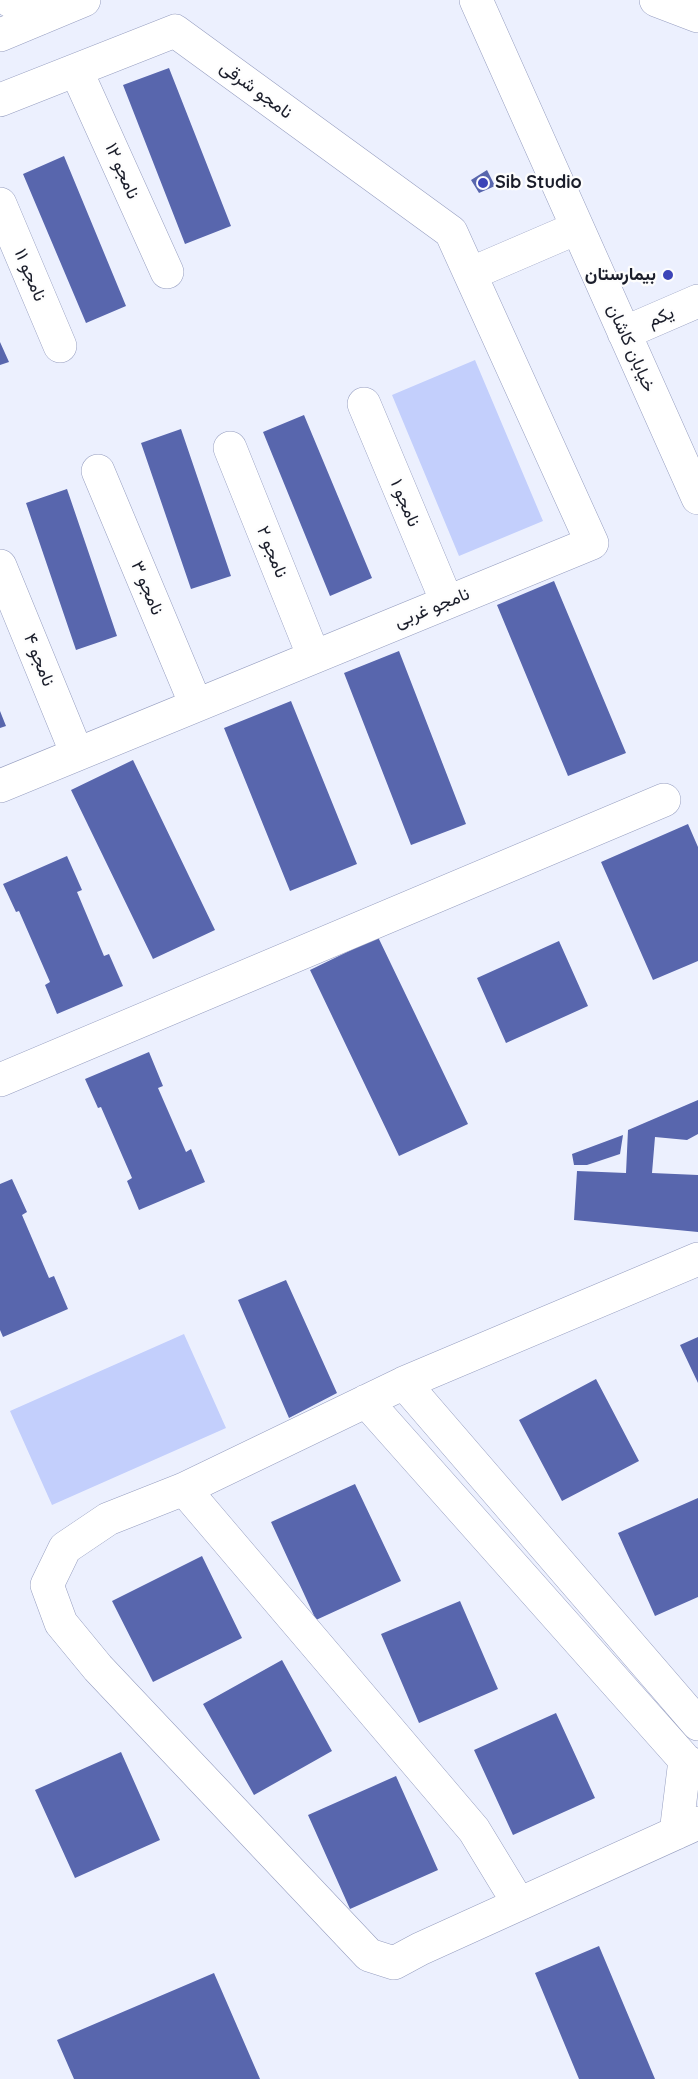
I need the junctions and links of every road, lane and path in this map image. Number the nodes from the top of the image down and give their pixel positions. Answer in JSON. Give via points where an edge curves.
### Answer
{"nodes":[{"id":1,"x":9,"y":0,"type":"edge"},
{"id":2,"x":84,"y":0,"type":"edge"},
{"id":3,"x":656,"y":0,"type":"edge"},
{"id":4,"x":479,"y":3,"type":"edge"},
{"id":5,"x":698,"y":16,"type":"edge"},
{"id":6,"x":41,"y":18,"type":"junction"},
{"id":7,"x":0,"y":35,"type":"edge"},
{"id":8,"x":76,"y":69,"type":"junction"},
{"id":9,"x":0,"y":100,"type":"edge"},
{"id":10,"x":0,"y":204,"type":"edge"},
{"id":11,"x":577,"y":228,"type":"junction"},
{"id":12,"x":167,"y":272,"type":"dead end"},
{"id":13,"x":470,"y":274,"type":"junction"},
{"id":14,"x":698,"y":301,"type":"edge"},
{"id":15,"x":624,"y":333,"type":"junction"},
{"id":16,"x":60,"y":346,"type":"dead end"},
{"id":17,"x":364,"y":404,"type":"dead end"},
{"id":18,"x":230,"y":448,"type":"dead end"},
{"id":19,"x":98,"y":471,"type":"dead end"},
{"id":20,"x":698,"y":498,"type":"edge"},
{"id":21,"x":0,"y":566,"type":"edge"},
{"id":22,"x":447,"y":602,"type":"junction"},
{"id":23,"x":314,"y":657,"type":"junction"},
{"id":24,"x":196,"y":705,"type":"junction"},
{"id":25,"x":77,"y":754,"type":"junction"},
{"id":26,"x":0,"y":786,"type":"edge"},
{"id":27,"x":664,"y":800,"type":"dead end"},
{"id":28,"x":0,"y":1080,"type":"edge"},
{"id":29,"x":698,"y":1259,"type":"edge"},
{"id":30,"x":404,"y":1383,"type":"junction"},
{"id":31,"x":366,"y":1401,"type":"junction"},
{"id":32,"x":184,"y":1488,"type":"junction"},
{"id":33,"x":698,"y":1724,"type":"edge"},
{"id":34,"x":692,"y":1764,"type":"edge"},
{"id":35,"x":687,"y":1828,"type":"edge"},
{"id":36,"x":519,"y":1904,"type":"junction"}],
"edges":[{"from":1,"to":6,"type":"street"},
{"from":2,"to":6,"type":"street"},
{"from":3,"to":5,"type":"street"},
{"from":4,"to":11,"type":"street","name":"خیابان کاشان"},
{"from":6,"to":7,"type":"street"},
{"from":8,"to":9,"type":"street","name":"نامجو شرقی"},
{"from":8,"to":12,"type":"street","name":"نامجو ۱۲"},
{"from":8,"to":13,"type":"street","name":"نامجو شرقی","via":[[175,31],[451,232]]},
{"from":10,"to":16,"type":"street","name":"نامجو ۱۱"},
{"from":11,"to":13,"type":"street"},
{"from":11,"to":15,"type":"street","name":"خیابان کاشان"},
{"from":13,"to":22,"type":"street","name":"نامجو غربی","via":[[592,543]]},
{"from":14,"to":15,"type":"street","name":"یکم"},
{"from":15,"to":20,"type":"street","name":"خیابان کاشان"},
{"from":17,"to":22,"type":"street","name":"نامجو ۱"},
{"from":18,"to":23,"type":"street","name":"نامجو ۲"},
{"from":19,"to":24,"type":"street","name":"نامجو ۳"},
{"from":21,"to":25,"type":"street","name":"نامجو ۴"},
{"from":22,"to":23,"type":"street","name":"نامجو غربی"},
{"from":23,"to":24,"type":"street","name":"نامجو غربی"},
{"from":24,"to":25,"type":"street","name":"نامجو غربی"},
{"from":25,"to":26,"type":"street","name":"نامجو غربی"},
{"from":27,"to":28,"type":"street"},
{"from":29,"to":30,"type":"street"},
{"from":30,"to":31,"type":"street"},
{"from":30,"to":33,"type":"street"},
{"from":31,"to":32,"type":"street"},
{"from":31,"to":34,"type":"street"},
{"from":32,"to":36,"type":"street","via":[[474,1830]]},
{"from":32,"to":36,"type":"street","via":[[108,1519],[65,1548],[47,1585],[61,1623],[98,1668],[369,1955],[393,1963]]},
{"from":34,"to":35,"type":"street"},
{"from":35,"to":36,"type":"street"}]}
